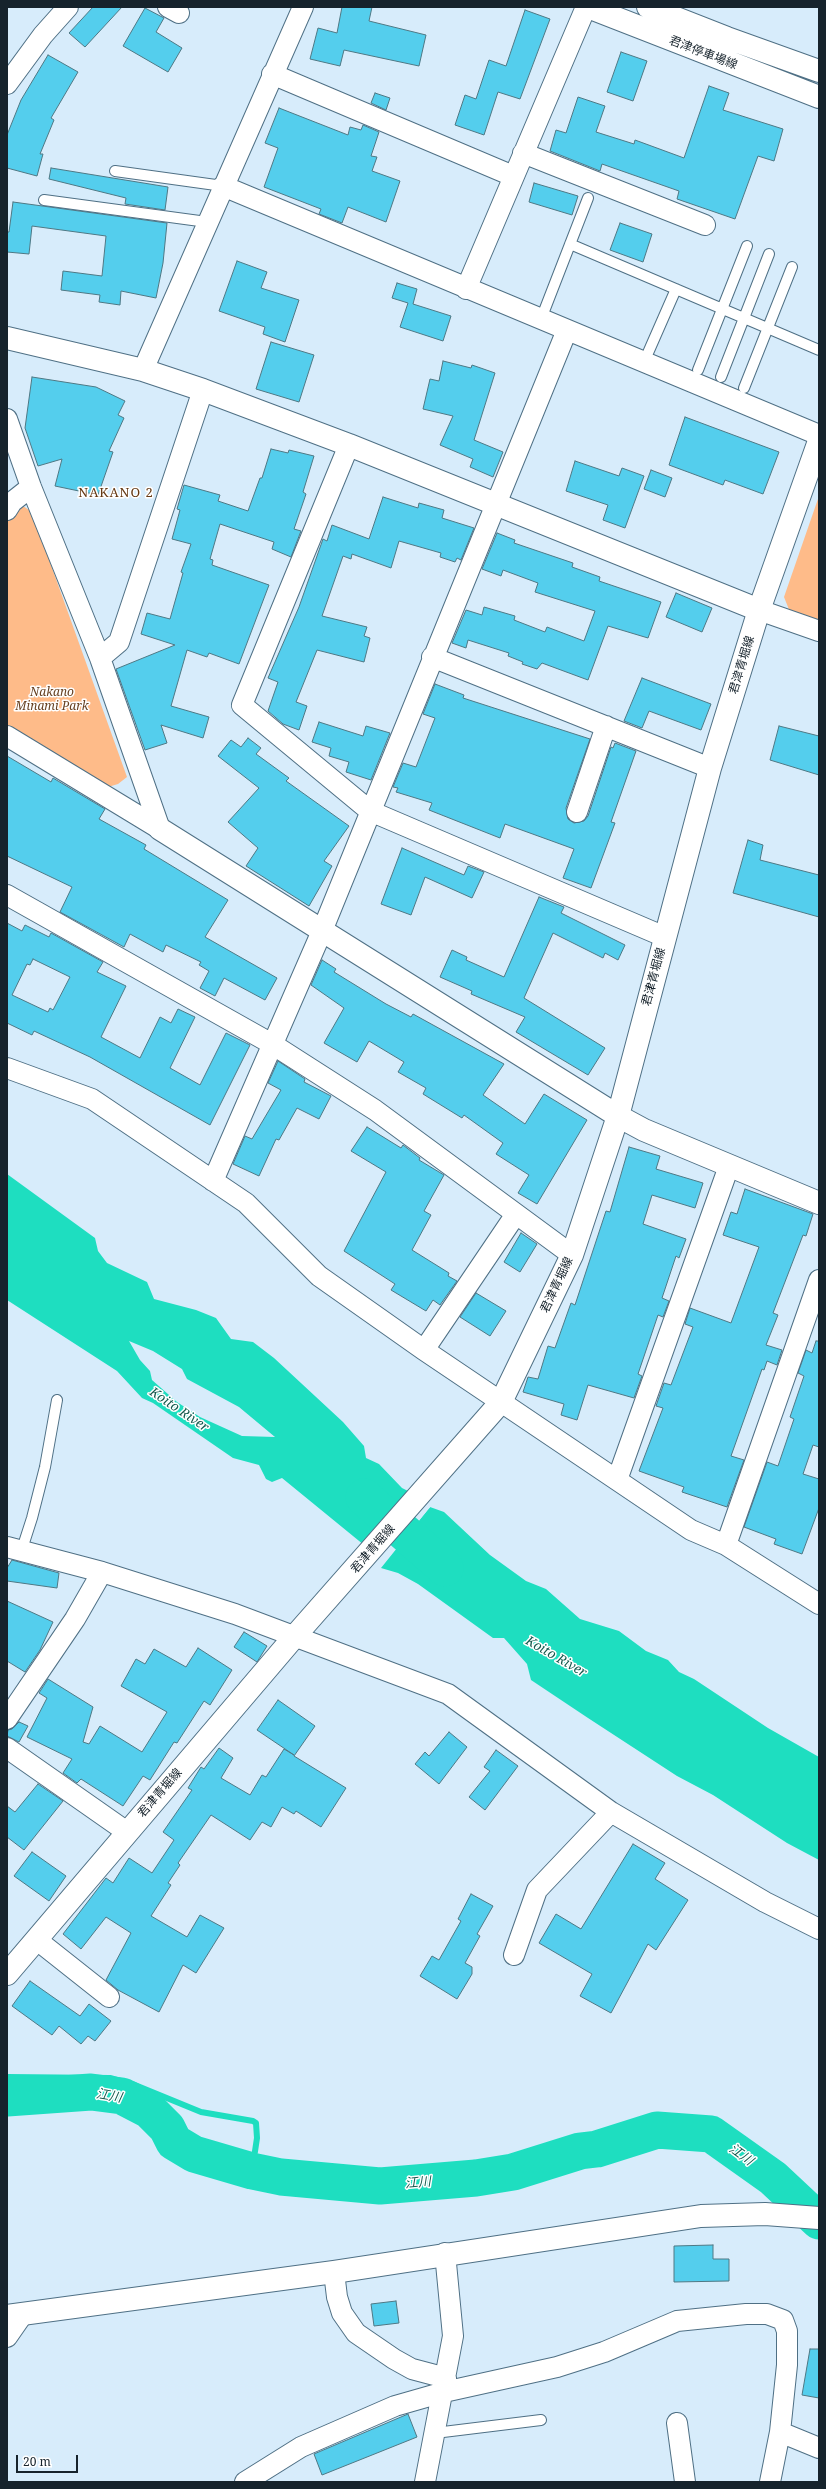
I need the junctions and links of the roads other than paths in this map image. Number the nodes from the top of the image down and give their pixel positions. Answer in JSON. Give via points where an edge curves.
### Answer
{"nodes":[{"id":1,"x":68,"y":7,"type":"edge"},
{"id":2,"x":303,"y":7,"type":"edge"},
{"id":3,"x":587,"y":7,"type":"edge"},
{"id":4,"x":648,"y":7,"type":"edge"},
{"id":5,"x":819,"y":70,"type":"edge"},
{"id":6,"x":272,"y":74,"type":"junction"},
{"id":7,"x":7,"y":84,"type":"edge"},
{"id":8,"x":819,"y":97,"type":"edge"},
{"id":9,"x":523,"y":153,"type":"junction"},
{"id":10,"x":115,"y":171,"type":"dead end"},
{"id":11,"x":513,"y":176,"type":"junction"},
{"id":12,"x":223,"y":186,"type":"junction"},
{"id":13,"x":588,"y":198,"type":"dead end"},
{"id":14,"x":44,"y":200,"type":"dead end"},
{"id":15,"x":207,"y":222,"type":"junction"},
{"id":16,"x":705,"y":225,"type":"dead end"},
{"id":17,"x":570,"y":244,"type":"junction"},
{"id":18,"x":747,"y":246,"type":"dead end"},
{"id":19,"x":769,"y":254,"type":"dead end"},
{"id":20,"x":792,"y":267,"type":"dead end"},
{"id":21,"x":466,"y":289,"type":"junction"},
{"id":22,"x":676,"y":289,"type":"junction"},
{"id":23,"x":722,"y":309,"type":"junction"},
{"id":24,"x":744,"y":318,"type":"junction"},
{"id":25,"x":541,"y":319,"type":"junction"},
{"id":26,"x":768,"y":328,"type":"junction"},
{"id":27,"x":567,"y":330,"type":"junction"},
{"id":28,"x":7,"y":338,"type":"edge"},
{"id":29,"x":819,"y":350,"type":"edge"},
{"id":30,"x":644,"y":362,"type":"junction"},
{"id":31,"x":143,"y":370,"type":"junction"},
{"id":32,"x":698,"y":370,"type":"dead end"},
{"id":33,"x":721,"y":377,"type":"dead end"},
{"id":34,"x":744,"y":388,"type":"dead end"},
{"id":35,"x":203,"y":390,"type":"junction"},
{"id":36,"x":7,"y":419,"type":"edge"},
{"id":37,"x":819,"y":435,"type":"edge"},
{"id":38,"x":819,"y":441,"type":"edge"},
{"id":39,"x":350,"y":445,"type":"junction"},
{"id":40,"x":31,"y":487,"type":"junction"},
{"id":41,"x":497,"y":506,"type":"junction"},
{"id":42,"x":7,"y":510,"type":"edge"},
{"id":43,"x":759,"y":610,"type":"junction"},
{"id":44,"x":819,"y":630,"type":"edge"},
{"id":45,"x":432,"y":657,"type":"junction"},
{"id":46,"x":100,"y":658,"type":"junction"},
{"id":47,"x":606,"y":726,"type":"junction"},
{"id":48,"x":7,"y":736,"type":"edge"},
{"id":49,"x":710,"y":768,"type":"junction"},
{"id":50,"x":370,"y":811,"type":"junction"},
{"id":51,"x":577,"y":812,"type":"dead end"},
{"id":52,"x":160,"y":829,"type":"junction"},
{"id":53,"x":7,"y":895,"type":"edge"},
{"id":54,"x":322,"y":931,"type":"junction"},
{"id":55,"x":665,"y":936,"type":"junction"},
{"id":56,"x":272,"y":1044,"type":"junction"},
{"id":57,"x":7,"y":1068,"type":"edge"},
{"id":58,"x":618,"y":1116,"type":"junction"},
{"id":59,"x":729,"y":1166,"type":"junction"},
{"id":60,"x":213,"y":1181,"type":"junction"},
{"id":61,"x":819,"y":1203,"type":"edge"},
{"id":62,"x":516,"y":1214,"type":"junction"},
{"id":63,"x":572,"y":1255,"type":"junction"},
{"id":64,"x":819,"y":1280,"type":"edge"},
{"id":65,"x":424,"y":1350,"type":"junction"},
{"id":66,"x":57,"y":1400,"type":"dead end"},
{"id":67,"x":501,"y":1402,"type":"junction"},
{"id":68,"x":617,"y":1480,"type":"junction"},
{"id":69,"x":726,"y":1545,"type":"junction"},
{"id":70,"x":14,"y":1548,"type":"edge"},
{"id":71,"x":102,"y":1572,"type":"junction"},
{"id":72,"x":819,"y":1604,"type":"edge"},
{"id":73,"x":294,"y":1637,"type":"junction"},
{"id":74,"x":7,"y":1719,"type":"edge"},
{"id":75,"x":7,"y":1748,"type":"edge"},
{"id":76,"x":611,"y":1812,"type":"junction"},
{"id":77,"x":127,"y":1832,"type":"junction"},
{"id":78,"x":819,"y":1929,"type":"edge"},
{"id":79,"x":37,"y":1940,"type":"junction"},
{"id":80,"x":514,"y":1955,"type":"dead end"},
{"id":81,"x":7,"y":1974,"type":"edge"},
{"id":82,"x":109,"y":1997,"type":"dead end"},
{"id":83,"x":819,"y":2218,"type":"edge"},
{"id":84,"x":445,"y":2253,"type":"junction"},
{"id":85,"x":334,"y":2272,"type":"junction"},
{"id":86,"x":15,"y":2315,"type":"edge"},
{"id":87,"x":7,"y":2337,"type":"edge"},
{"id":88,"x":445,"y":2385,"type":"junction"},
{"id":89,"x":542,"y":2420,"type":"dead end"},
{"id":90,"x":677,"y":2423,"type":"dead end"},
{"id":91,"x":780,"y":2432,"type":"junction"},
{"id":92,"x":435,"y":2433,"type":"junction"},
{"id":93,"x":819,"y":2448,"type":"edge"},
{"id":94,"x":245,"y":2482,"type":"edge"},
{"id":95,"x":425,"y":2482,"type":"edge"},
{"id":96,"x":686,"y":2482,"type":"edge"},
{"id":97,"x":770,"y":2482,"type":"edge"}],
"edges":[{"from":1,"to":7,"type":"street","via":[[43,35]]},
{"from":2,"to":6,"type":"street"},
{"from":3,"to":8,"type":"street","name":"君津停車場線"},
{"from":3,"to":9,"type":"street"},
{"from":4,"to":5,"type":"street","name":"君津停車場線"},
{"from":6,"to":11,"type":"street"},
{"from":6,"to":12,"type":"street"},
{"from":9,"to":11,"type":"street"},
{"from":9,"to":16,"type":"street"},
{"from":10,"to":12,"type":"lane"},
{"from":11,"to":21,"type":"street"},
{"from":12,"to":15,"type":"street"},
{"from":12,"to":21,"type":"street"},
{"from":13,"to":17,"type":"lane"},
{"from":14,"to":15,"type":"lane"},
{"from":15,"to":31,"type":"street"},
{"from":17,"to":22,"type":"lane"},
{"from":17,"to":25,"type":"lane"},
{"from":18,"to":23,"type":"lane"},
{"from":19,"to":24,"type":"lane"},
{"from":20,"to":26,"type":"lane"},
{"from":21,"to":25,"type":"street"},
{"from":22,"to":23,"type":"lane"},
{"from":22,"to":30,"type":"lane"},
{"from":23,"to":24,"type":"lane"},
{"from":23,"to":32,"type":"lane"},
{"from":24,"to":26,"type":"lane"},
{"from":24,"to":33,"type":"lane"},
{"from":25,"to":27,"type":"street"},
{"from":26,"to":29,"type":"lane"},
{"from":26,"to":34,"type":"lane"},
{"from":27,"to":30,"type":"street"},
{"from":27,"to":41,"type":"street"},
{"from":28,"to":31,"type":"street"},
{"from":30,"to":37,"type":"street"},
{"from":31,"to":35,"type":"street"},
{"from":35,"to":39,"type":"street"},
{"from":35,"to":46,"type":"street","via":[[119,642]]},
{"from":36,"to":40,"type":"street"},
{"from":38,"to":43,"type":"street","name":"君津青堀線"},
{"from":39,"to":41,"type":"street"},
{"from":39,"to":50,"type":"street","via":[[242,705]]},
{"from":40,"to":42,"type":"street","via":[[12,502]]},
{"from":40,"to":46,"type":"street"},
{"from":41,"to":43,"type":"street"},
{"from":41,"to":45,"type":"street"},
{"from":43,"to":44,"type":"street"},
{"from":43,"to":49,"type":"street","name":"君津青堀線"},
{"from":45,"to":47,"type":"street"},
{"from":45,"to":50,"type":"street"},
{"from":46,"to":52,"type":"street"},
{"from":47,"to":49,"type":"street"},
{"from":47,"to":51,"type":"street"},
{"from":48,"to":52,"type":"street"},
{"from":49,"to":55,"type":"street","name":"君津青堀線"},
{"from":50,"to":54,"type":"street"},
{"from":50,"to":55,"type":"street"},
{"from":52,"to":54,"type":"street"},
{"from":53,"to":56,"type":"street"},
{"from":54,"to":56,"type":"street"},
{"from":54,"to":58,"type":"street"},
{"from":55,"to":58,"type":"street","name":"君津青堀線"},
{"from":56,"to":60,"type":"street"},
{"from":56,"to":62,"type":"street","via":[[375,1110]]},
{"from":57,"to":60,"type":"street","via":[[92,1099]]},
{"from":58,"to":59,"type":"street","via":[[644,1130]]},
{"from":58,"to":63,"type":"street","name":"君津青堀線"},
{"from":59,"to":61,"type":"street"},
{"from":59,"to":68,"type":"street"},
{"from":60,"to":65,"type":"street","via":[[246,1203],[319,1276]]},
{"from":62,"to":63,"type":"street"},
{"from":62,"to":65,"type":"street"},
{"from":63,"to":67,"type":"street","name":"君津青堀線"},
{"from":64,"to":69,"type":"street"},
{"from":65,"to":67,"type":"street"},
{"from":66,"to":70,"type":"lane","via":[[45,1467],[32,1518]]},
{"from":67,"to":68,"type":"street"},
{"from":67,"to":73,"type":"street","name":"君津青堀線","via":[[324,1606]]},
{"from":68,"to":69,"type":"street","via":[[691,1530]]},
{"from":69,"to":72,"type":"street"},
{"from":70,"to":71,"type":"street"},
{"from":71,"to":73,"type":"street","via":[[235,1614]]},
{"from":71,"to":74,"type":"street","via":[[75,1619]]},
{"from":73,"to":76,"type":"street","via":[[448,1694]]},
{"from":73,"to":77,"type":"street","name":"君津青堀線"},
{"from":75,"to":77,"type":"street"},
{"from":76,"to":78,"type":"street","via":[[765,1902]]},
{"from":76,"to":80,"type":"street","via":[[537,1890]]},
{"from":77,"to":79,"type":"street","name":"君津青堀線"},
{"from":79,"to":81,"type":"street","name":"君津青堀線"},
{"from":79,"to":82,"type":"street"},
{"from":83,"to":84,"type":"street","via":[[781,2215],[701,2216]]},
{"from":84,"to":85,"type":"street"},
{"from":84,"to":88,"type":"street","via":[[453,2336]]},
{"from":85,"to":86,"type":"street"},
{"from":85,"to":88,"type":"street","via":[[342,2313],[356,2333],[394,2359]]},
{"from":86,"to":87,"type":"street"},
{"from":88,"to":91,"type":"street","via":[[557,2367],[604,2352],[678,2321],[767,2314],[783,2320],[787,2331],[787,2365]]},
{"from":88,"to":92,"type":"street"},
{"from":88,"to":94,"type":"street","via":[[301,2447]]},
{"from":89,"to":92,"type":"lane"},
{"from":90,"to":96,"type":"street"},
{"from":91,"to":93,"type":"street"},
{"from":91,"to":97,"type":"street"},
{"from":92,"to":95,"type":"street"}]}
